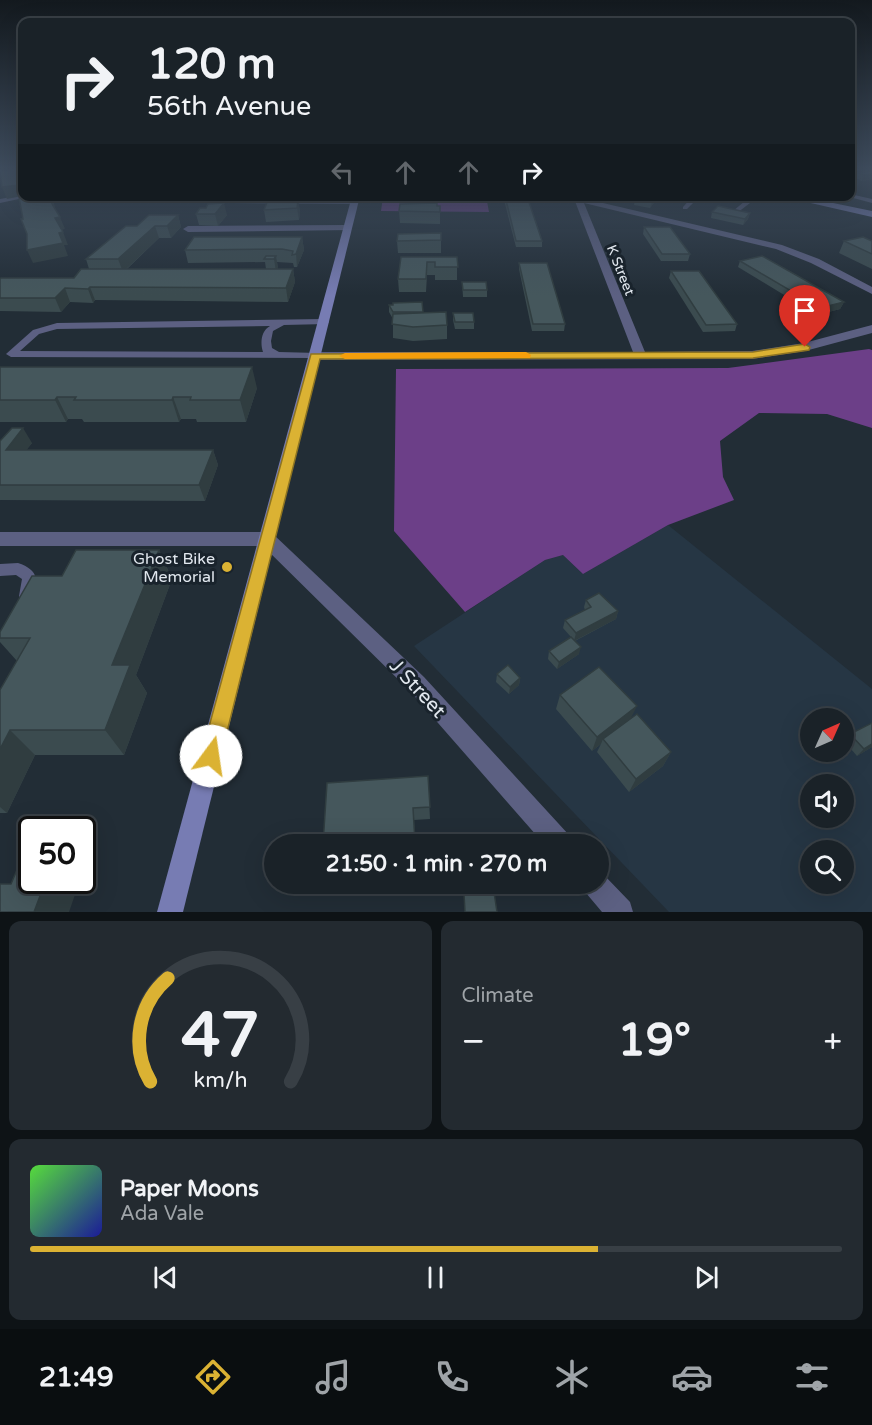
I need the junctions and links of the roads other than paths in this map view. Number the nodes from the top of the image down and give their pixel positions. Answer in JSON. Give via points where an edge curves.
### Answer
{"nodes":[{"id":1,"x":352,"y":212,"type":"edge"},
{"id":2,"x":582,"y":212,"type":"edge"},
{"id":3,"x":633,"y":212,"type":"edge"},
{"id":4,"x":348,"y":228,"type":"junction"},
{"id":5,"x":188,"y":229,"type":"dead end"},
{"id":6,"x":872,"y":291,"type":"edge"},
{"id":7,"x":324,"y":322,"type":"junction"},
{"id":8,"x":285,"y":323,"type":"junction"},
{"id":9,"x":872,"y":329,"type":"edge"},
{"id":10,"x":0,"y":354,"type":"edge"},
{"id":11,"x":11,"y":354,"type":"junction"},
{"id":12,"x":315,"y":355,"type":"junction"},
{"id":13,"x":640,"y":355,"type":"junction"},
{"id":14,"x":279,"y":356,"type":"junction"},
{"id":15,"x":0,"y":538,"type":"edge"},
{"id":16,"x":267,"y":539,"type":"junction"},
{"id":17,"x":0,"y":570,"type":"edge"},
{"id":18,"x":16,"y":612,"type":"edge"},
{"id":19,"x":551,"y":834,"type":"edge"},
{"id":20,"x":604,"y":894,"type":"edge"},
{"id":21,"x":171,"y":912,"type":"edge"},
{"id":22,"x":620,"y":912,"type":"edge"}],
"edges":[{"from":1,"to":4,"type":"main road"},
{"from":2,"to":13,"type":"street","name":"K Street"},
{"from":3,"to":6,"type":"street","via":[[779,247]]},
{"from":4,"to":5,"type":"street"},
{"from":4,"to":7,"type":"main road"},
{"from":7,"to":8,"type":"lane"},
{"from":7,"to":12,"type":"main road"},
{"from":8,"to":11,"type":"lane","via":[[57,326],[36,332]]},
{"from":8,"to":14,"type":"lane","via":[[269,330],[266,341],[267,350]]},
{"from":9,"to":13,"type":"street","via":[[781,352]]},
{"from":10,"to":11,"type":"lane"},
{"from":11,"to":14,"type":"lane"},
{"from":12,"to":13,"type":"street"},
{"from":12,"to":14,"type":"lane"},
{"from":12,"to":16,"type":"main road"},
{"from":15,"to":16,"type":"street"},
{"from":16,"to":19,"type":"street","name":"J Street","via":[[417,684]]},
{"from":16,"to":21,"type":"main road"},
{"from":17,"to":18,"type":"lane","via":[[18,569],[30,577]]},
{"from":20,"to":22,"type":"street"}]}
